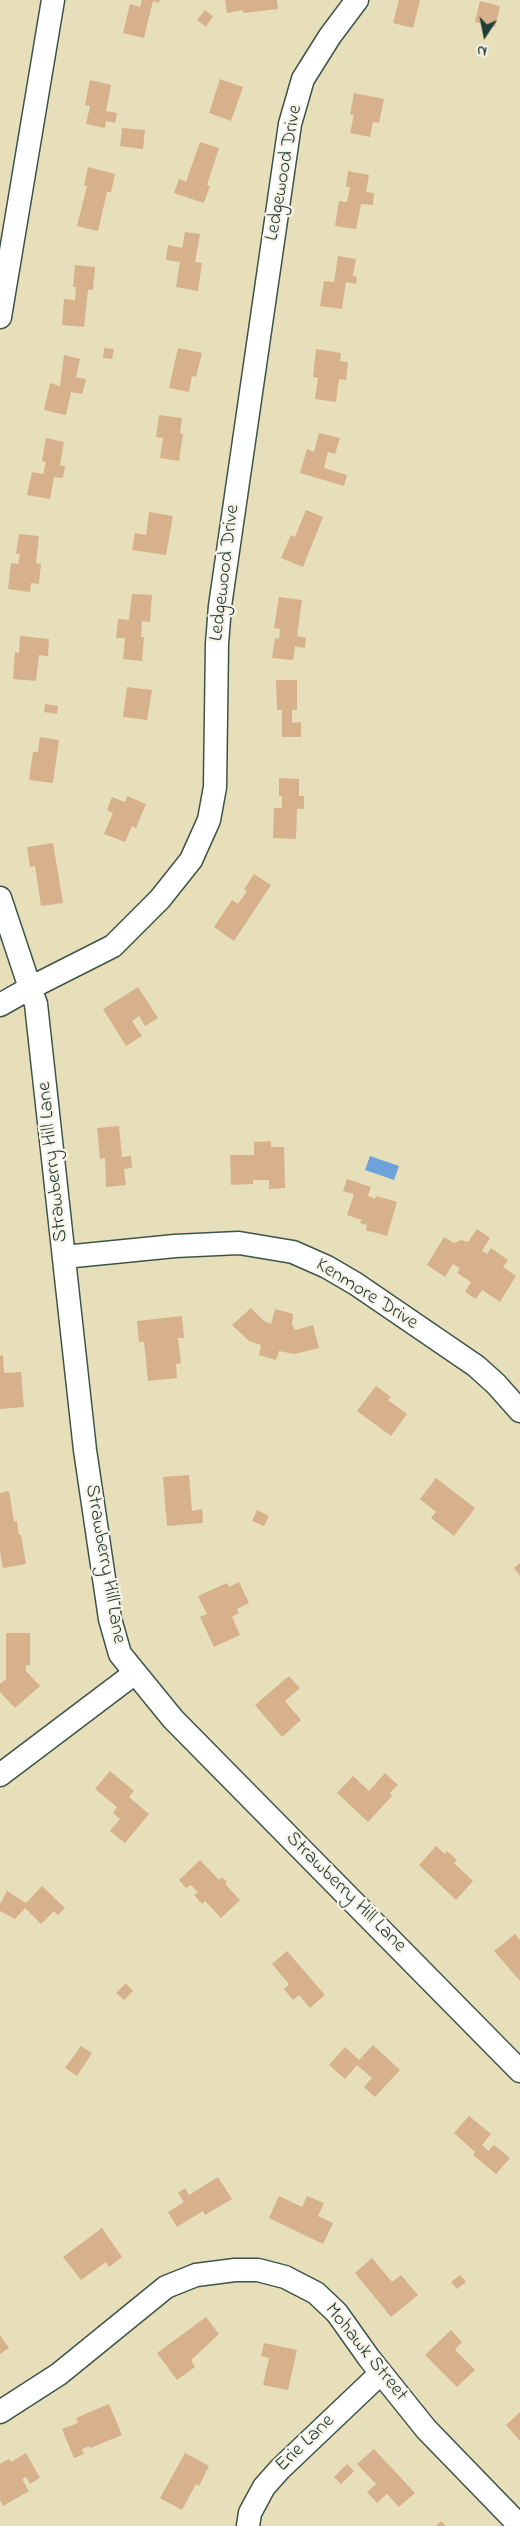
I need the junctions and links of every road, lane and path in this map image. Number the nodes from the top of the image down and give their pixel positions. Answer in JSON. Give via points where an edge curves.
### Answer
{"nodes":[{"id":1,"x":53,"y":0,"type":"edge"},
{"id":2,"x":357,"y":0,"type":"edge"},
{"id":3,"x":0,"y":317,"type":"edge"},
{"id":4,"x":0,"y":898,"type":"edge"},
{"id":5,"x":30,"y":988,"type":"junction"},
{"id":6,"x":0,"y":1005,"type":"edge"},
{"id":7,"x":64,"y":1257,"type":"junction"},
{"id":8,"x":520,"y":1411,"type":"edge"},
{"id":9,"x":134,"y":1673,"type":"junction"},
{"id":10,"x":0,"y":1775,"type":"edge"},
{"id":11,"x":520,"y":2071,"type":"edge"},
{"id":12,"x":381,"y":2373,"type":"junction"},
{"id":13,"x":0,"y":2412,"type":"edge"},
{"id":14,"x":248,"y":2526,"type":"edge"},
{"id":15,"x":520,"y":2526,"type":"edge"}],
"edges":[{"from":1,"to":3,"type":"street"},
{"from":2,"to":5,"type":"street","name":"Ledgewood Drive","via":[[303,79],[290,124],[220,606],[215,787],[209,820],[191,860],[160,899],[113,946]]},
{"from":4,"to":5,"type":"street"},
{"from":5,"to":6,"type":"street","name":"Ledgewood Drive"},
{"from":5,"to":7,"type":"street","name":"Strawberry Hill Lane","via":[[36,1004]]},
{"from":7,"to":8,"type":"street","name":"Kenmore Drive","via":[[239,1243],[292,1252],[356,1284],[476,1366]]},
{"from":7,"to":9,"type":"street","name":"Strawberry Hill Lane","via":[[110,1620],[120,1654]]},
{"from":9,"to":10,"type":"street"},
{"from":9,"to":11,"type":"street","name":"Strawberry Hill Lane","via":[[172,1719]]},
{"from":12,"to":13,"type":"street","name":"Mohawk Street","via":[[337,2313],[316,2292],[285,2277],[258,2270],[235,2270],[196,2275],[166,2287],[59,2374]]},
{"from":12,"to":14,"type":"street","name":"Erie Lane","via":[[264,2487],[250,2514]]},
{"from":12,"to":15,"type":"street","name":"Mohawk Street","via":[[426,2429]]}]}
